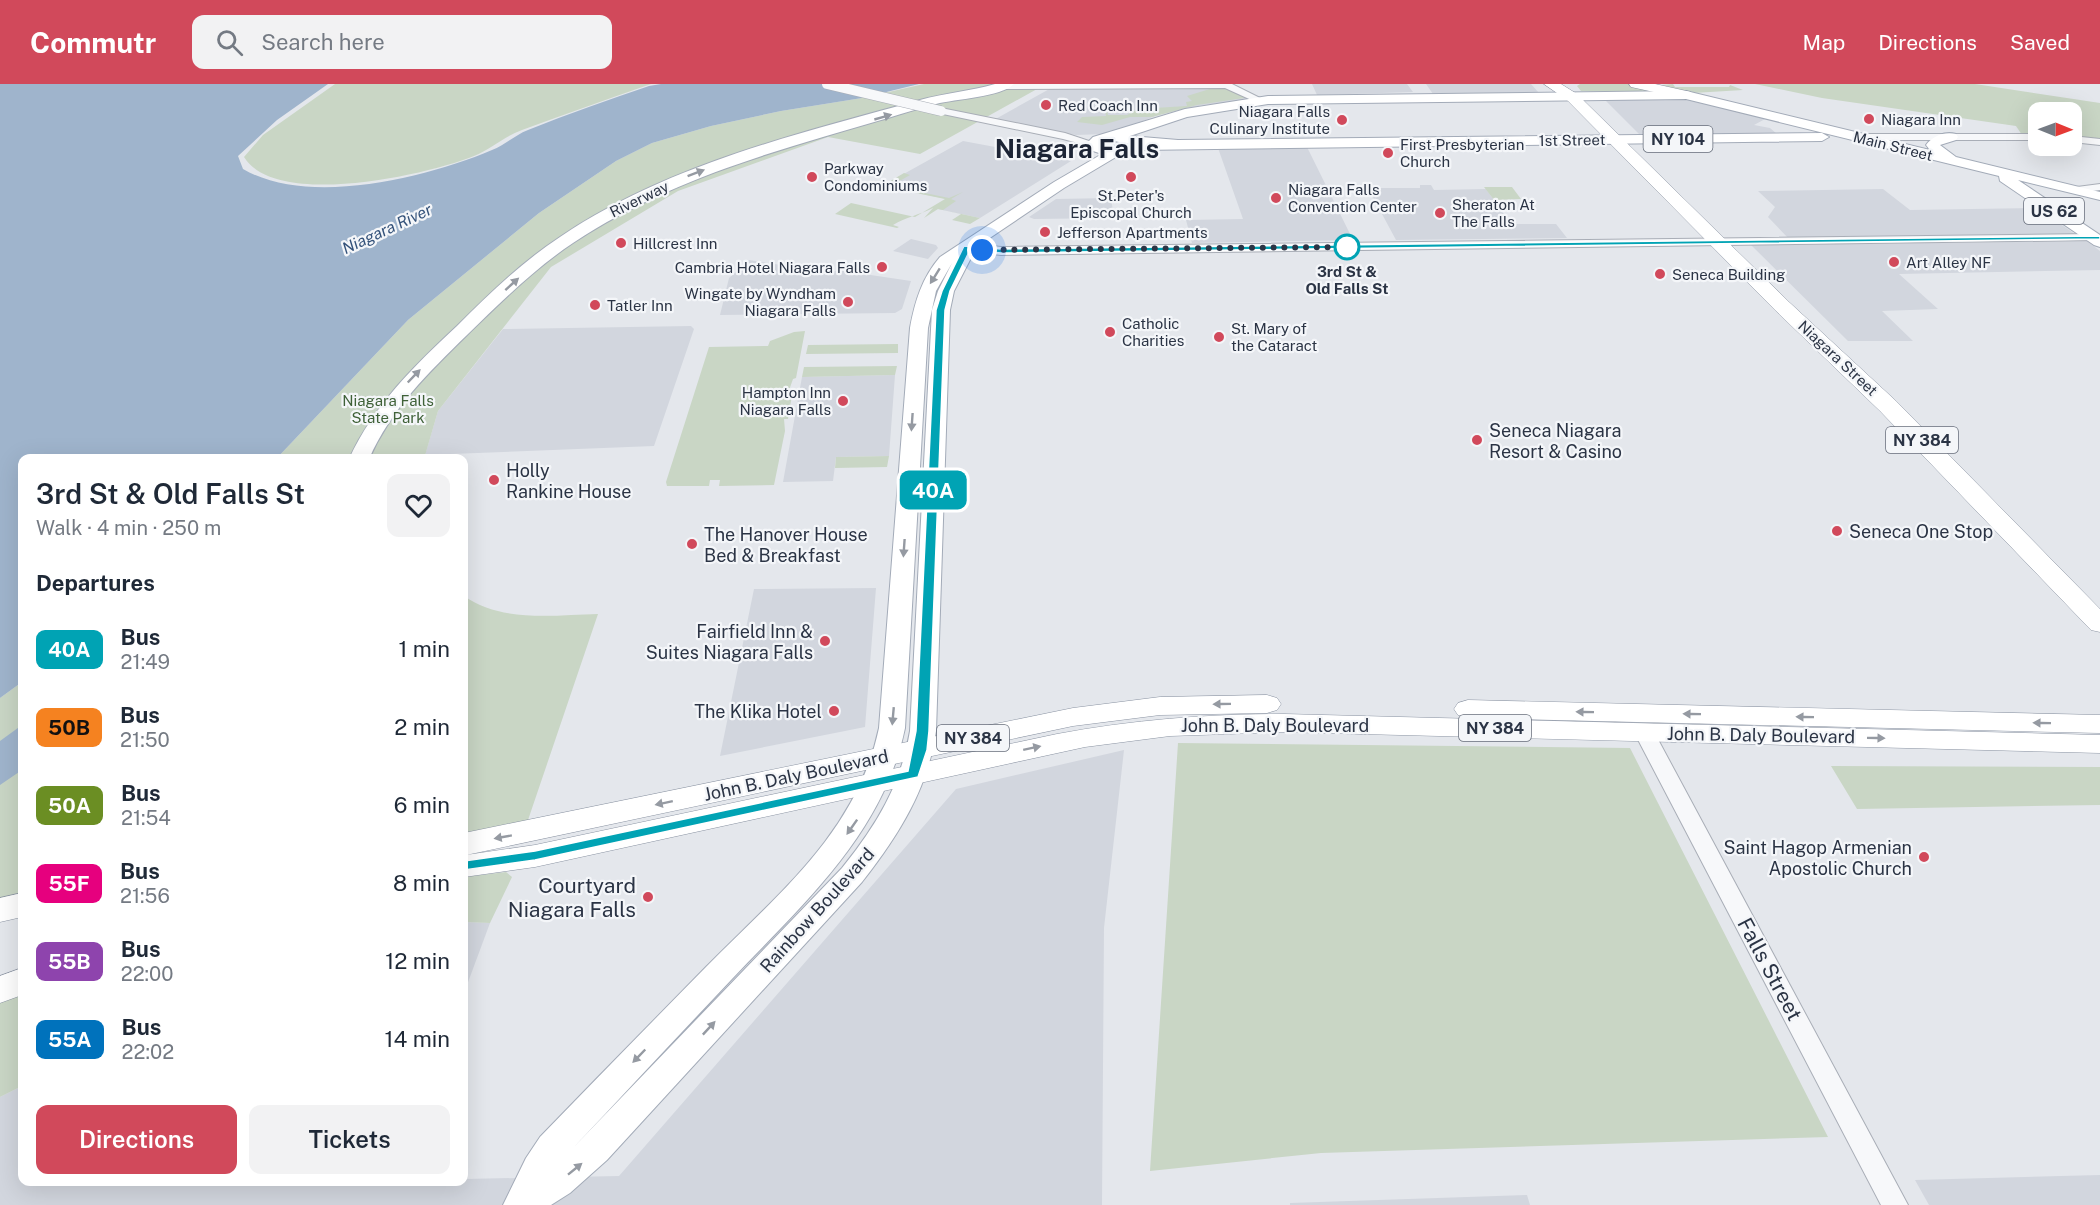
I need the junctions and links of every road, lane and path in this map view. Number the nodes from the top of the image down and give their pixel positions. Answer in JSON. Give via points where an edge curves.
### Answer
{"nodes":[{"id":1,"x":827,"y":84,"type":"edge"},
{"id":2,"x":1551,"y":84,"type":"edge"},
{"id":3,"x":1636,"y":84,"type":"edge"},
{"id":4,"x":1651,"y":84,"type":"edge"},
{"id":5,"x":1046,"y":85,"type":"edge"},
{"id":6,"x":1004,"y":86,"type":"edge"},
{"id":7,"x":1573,"y":87,"type":"edge"},
{"id":8,"x":1686,"y":95,"type":"junction"},
{"id":9,"x":1261,"y":101,"type":"junction"},
{"id":10,"x":1144,"y":126,"type":"junction"},
{"id":11,"x":1858,"y":137,"type":"junction"},
{"id":12,"x":1951,"y":137,"type":"junction"},
{"id":13,"x":2028,"y":137,"type":"edge"},
{"id":14,"x":1615,"y":140,"type":"junction"},
{"id":15,"x":2082,"y":141,"type":"edge"},
{"id":16,"x":1134,"y":142,"type":"junction"},
{"id":17,"x":2100,"y":142,"type":"edge"},
{"id":18,"x":1105,"y":144,"type":"junction"},
{"id":19,"x":1959,"y":162,"type":"junction"},
{"id":20,"x":1992,"y":170,"type":"junction"},
{"id":21,"x":2100,"y":188,"type":"edge"},
{"id":22,"x":2077,"y":190,"type":"junction"},
{"id":23,"x":2100,"y":196,"type":"edge"},
{"id":24,"x":2098,"y":239,"type":"edge"},
{"id":25,"x":1719,"y":243,"type":"junction"},
{"id":26,"x":967,"y":247,"type":"junction"},
{"id":27,"x":361,"y":454,"type":"edge"},
{"id":28,"x":2100,"y":624,"type":"edge"},
{"id":29,"x":2100,"y":724,"type":"edge"},
{"id":30,"x":1644,"y":732,"type":"junction"},
{"id":31,"x":2100,"y":744,"type":"edge"},
{"id":32,"x":917,"y":762,"type":"junction"},
{"id":33,"x":882,"y":769,"type":"junction"},
{"id":34,"x":468,"y":843,"type":"edge"},
{"id":35,"x":468,"y":865,"type":"edge"},
{"id":36,"x":18,"y":906,"type":"edge"},
{"id":37,"x":0,"y":910,"type":"edge"},
{"id":38,"x":523,"y":1203,"type":"edge"},
{"id":39,"x":1896,"y":1205,"type":"edge"}],
"edges":[{"from":1,"to":18,"type":"street","bridge":true},
{"from":2,"to":7,"type":"highway","name":"Niagara Street"},
{"from":3,"to":8,"type":"highway"},
{"from":4,"to":8,"type":"highway"},
{"from":5,"to":6,"type":"street"},
{"from":5,"to":9,"type":"street","via":[[1227,85]]},
{"from":27,"to":6,"type":"main road","name":"Riverway","one_way":true,"via":[[377,422],[417,373],[531,267],[596,221],[662,187],[747,154],[929,102]]},
{"from":7,"to":8,"type":"main road","name":"Rainbow Boulevard"},
{"from":7,"to":9,"type":"main road","name":"Rainbow Boulevard"},
{"from":7,"to":14,"type":"highway","name":"Niagara Street","number":"NY 384"},
{"from":8,"to":11,"type":"main road","name":"Main Street"},
{"from":9,"to":10,"type":"main road","name":"Rainbow Boulevard","via":[[1192,111]]},
{"from":10,"to":16,"type":"main road","name":"Rainbow Boulevard"},
{"from":10,"to":18,"type":"main road","name":"Rainbow Boulevard"},
{"from":11,"to":12,"type":"street"},
{"from":11,"to":14,"type":"main road","name":"1st Street","number":"NY 104"},
{"from":11,"to":19,"type":"main road","name":"Main Street","number":"NY 104"},
{"from":12,"to":13,"type":"street"},
{"from":12,"to":19,"type":"main road","via":[[1933,145]]},
{"from":14,"to":16,"type":"main road","name":"1st Street"},
{"from":14,"to":25,"type":"highway","name":"Niagara Street","number":"NY 384"},
{"from":15,"to":17,"type":"street"},
{"from":16,"to":18,"type":"main road","name":"1st Street"},
{"from":18,"to":26,"type":"main road","name":"Rainbow Boulevard","via":[[1080,172]]},
{"from":19,"to":20,"type":"main road","name":"Main Street","number":"NY 104"},
{"from":20,"to":22,"type":"main road","name":"Main Street","number":"NY 104"},
{"from":20,"to":24,"type":"main road","number":"US 62"},
{"from":21,"to":22,"type":"street"},
{"from":22,"to":23,"type":"main road","name":"Main Street","number":"NY 104"},
{"from":24,"to":25,"type":"street"},
{"from":25,"to":26,"type":"street","via":[[1001,251]]},
{"from":25,"to":28,"type":"highway","name":"Niagara Street","number":"NY 384","via":[[1916,434]]},
{"from":26,"to":32,"type":"main road","name":"Rainbow Boulevard","via":[[941,310]]},
{"from":26,"to":33,"type":"main road","name":"Rainbow Boulevard","one_way":true,"via":[[951,255],[938,271],[921,310],[893,713]]},
{"from":29,"to":32,"type":"highway","name":"John B. Daly Boulevard","number":"NY 384","one_way":true,"via":[[1221,704],[1102,712]]},
{"from":30,"to":31,"type":"highway","name":"John B. Daly Boulevard","number":"NY 384","one_way":true},
{"from":32,"to":30,"type":"highway","name":"John B. Daly Boulevard","number":"NY 384","one_way":true,"via":[[1196,724]]},
{"from":30,"to":39,"type":"street","name":"Falls Street"},
{"from":32,"to":33,"type":"highway","name":"John B. Daly Boulevard"},
{"from":38,"to":32,"type":"main road","name":"Rainbow Boulevard","one_way":true,"via":[[587,1159],[852,875],[890,823]]},
{"from":33,"to":34,"type":"highway","name":"John B. Daly Boulevard","one_way":true},
{"from":33,"to":35,"type":"highway","name":"John B. Daly Boulevard","via":[[535,856]]},
{"from":33,"to":38,"type":"main road","name":"Rainbow Boulevard","one_way":true,"via":[[860,816],[823,864],[552,1147]]},
{"from":36,"to":37,"type":"highway"}]}
